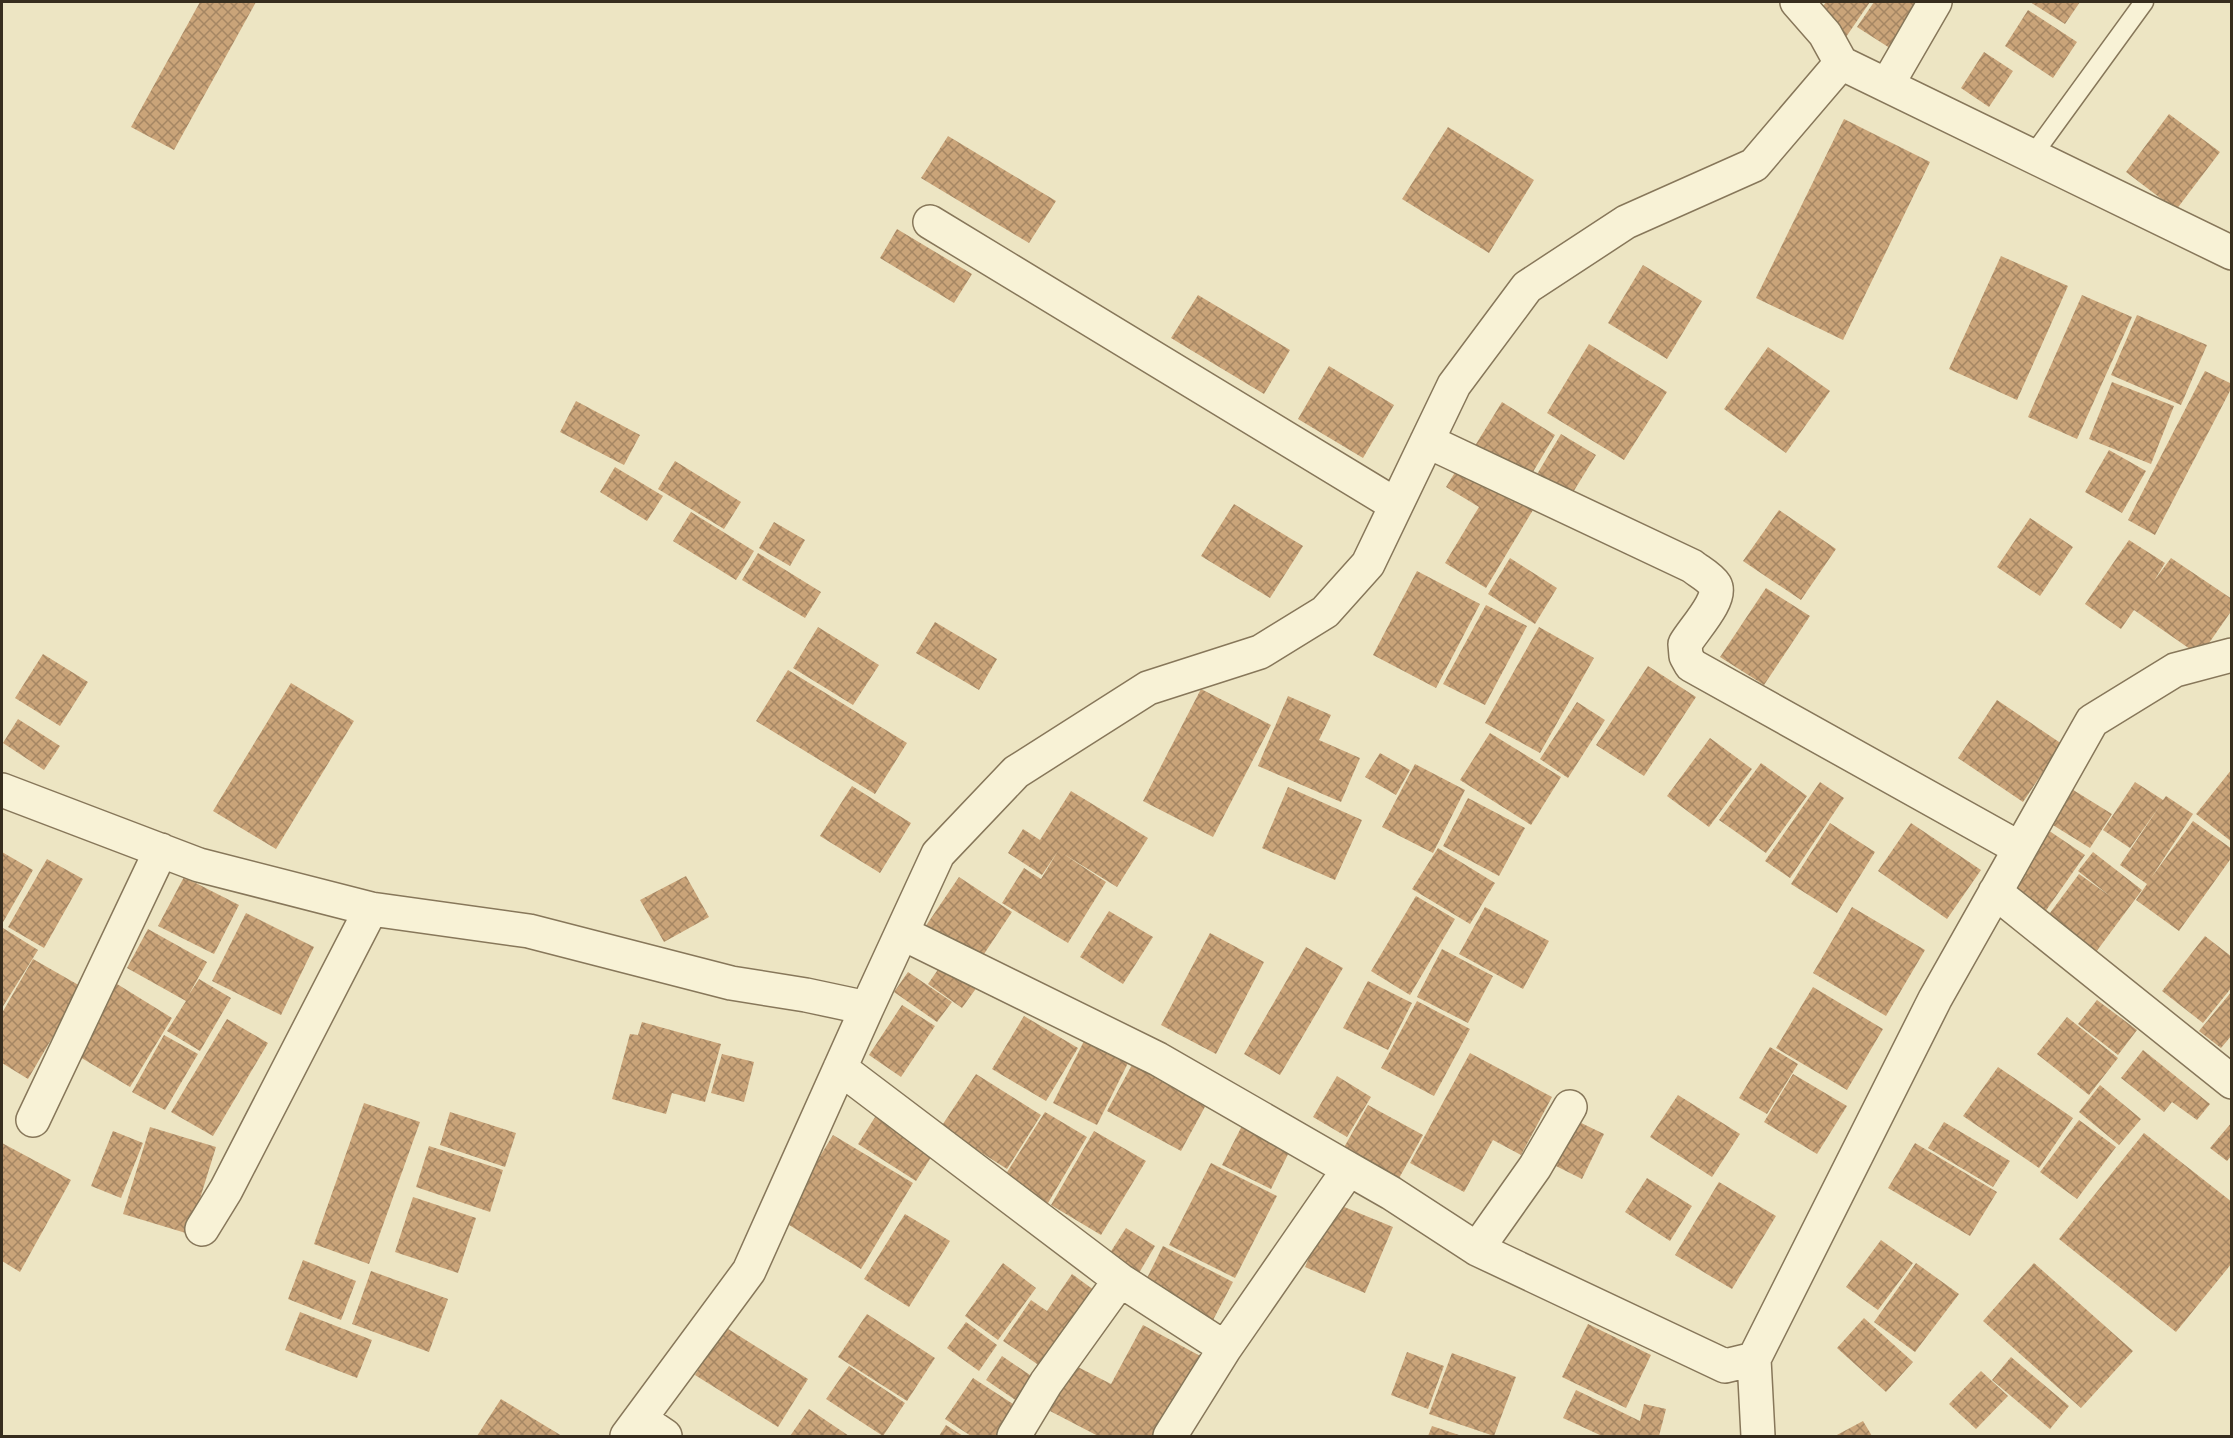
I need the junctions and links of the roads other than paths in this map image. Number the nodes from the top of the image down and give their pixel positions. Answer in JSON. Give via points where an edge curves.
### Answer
{"nodes":[{"id":1,"x":1797,"y":2,"type":"edge"},
{"id":2,"x":1935,"y":2,"type":"edge"},
{"id":3,"x":2144,"y":2,"type":"edge"},
{"id":4,"x":1841,"y":63,"type":"junction"},
{"id":5,"x":1887,"y":85,"type":"junction"},
{"id":6,"x":2032,"y":156,"type":"junction"},
{"id":7,"x":930,"y":222,"type":"dead end"},
{"id":8,"x":2232,"y":253,"type":"edge"},
{"id":9,"x":1427,"y":441,"type":"junction"},
{"id":10,"x":1396,"y":505,"type":"junction"},
{"id":11,"x":2232,"y":655,"type":"edge"},
{"id":12,"x":2,"y":790,"type":"edge"},
{"id":13,"x":2019,"y":848,"type":"junction"},
{"id":14,"x":161,"y":850,"type":"junction"},
{"id":15,"x":1995,"y":892,"type":"junction"},
{"id":16,"x":371,"y":909,"type":"junction"},
{"id":17,"x":902,"y":933,"type":"junction"},
{"id":18,"x":867,"y":1008,"type":"junction"},
{"id":19,"x":840,"y":1068,"type":"junction"},
{"id":20,"x":2232,"y":1082,"type":"edge"},
{"id":21,"x":1570,"y":1107,"type":"dead end"},
{"id":22,"x":33,"y":1120,"type":"dead end"},
{"id":23,"x":1349,"y":1169,"type":"junction"},
{"id":24,"x":202,"y":1229,"type":"dead end"},
{"id":25,"x":1477,"y":1249,"type":"junction"},
{"id":26,"x":1120,"y":1281,"type":"junction"},
{"id":27,"x":1225,"y":1348,"type":"junction"},
{"id":28,"x":1754,"y":1359,"type":"junction"},
{"id":29,"x":644,"y":1431,"type":"edge"},
{"id":30,"x":1014,"y":1437,"type":"edge"},
{"id":31,"x":1170,"y":1437,"type":"edge"},
{"id":32,"x":1758,"y":1437,"type":"edge"}],
"edges":[{"from":1,"to":4,"type":"street","via":[[1825,34]]},
{"from":2,"to":5,"type":"street"},
{"from":3,"to":6,"type":"lane"},
{"from":4,"to":5,"type":"street"},
{"from":4,"to":9,"type":"street","via":[[1754,165],[1626,222],[1527,287],[1454,385]]},
{"from":5,"to":6,"type":"street"},
{"from":6,"to":8,"type":"street"},
{"from":7,"to":10,"type":"street"},
{"from":9,"to":10,"type":"street"},
{"from":9,"to":13,"type":"street","via":[[1692,566],[1713,582],[1716,593],[1713,605],[1685,644],[1691,665]]},
{"from":10,"to":17,"type":"street","via":[[1368,564],[1325,612],[1260,652],[1148,688],[1016,772],[938,854]]},
{"from":11,"to":13,"type":"street","via":[[2175,670],[2092,721]]},
{"from":12,"to":14,"type":"street"},
{"from":13,"to":15,"type":"street"},
{"from":14,"to":16,"type":"street","via":[[199,865]]},
{"from":14,"to":22,"type":"street"},
{"from":15,"to":20,"type":"street"},
{"from":15,"to":28,"type":"street","via":[[1935,999]]},
{"from":16,"to":18,"type":"street","via":[[529,931],[730,983]]},
{"from":16,"to":24,"type":"street","via":[[226,1190]]},
{"from":17,"to":18,"type":"street"},
{"from":17,"to":23,"type":"street","via":[[1158,1059]]},
{"from":18,"to":19,"type":"street"},
{"from":19,"to":26,"type":"street"},
{"from":19,"to":29,"type":"street","via":[[749,1271]]},
{"from":21,"to":25,"type":"street","via":[[1535,1167]]},
{"from":23,"to":25,"type":"street"},
{"from":23,"to":27,"type":"street"},
{"from":25,"to":28,"type":"street","via":[[1725,1366]]},
{"from":26,"to":27,"type":"street"},
{"from":26,"to":30,"type":"street","via":[[1046,1383]]},
{"from":27,"to":31,"type":"street"},
{"from":28,"to":32,"type":"street"}]}
